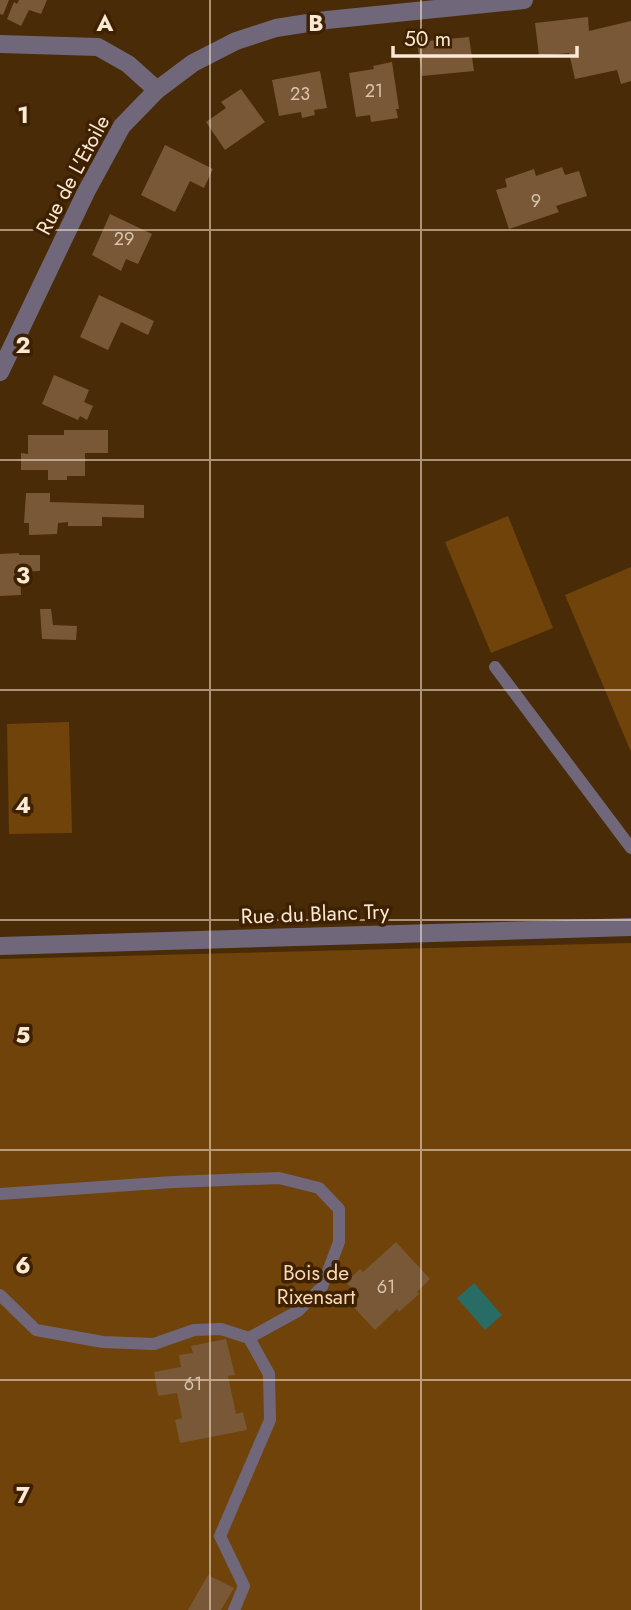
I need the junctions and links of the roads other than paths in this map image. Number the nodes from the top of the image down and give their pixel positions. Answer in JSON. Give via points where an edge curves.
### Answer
{"nodes":[{"id":1,"x":524,"y":0,"type":"edge"},
{"id":2,"x":0,"y":44,"type":"edge"},
{"id":3,"x":157,"y":90,"type":"junction"},
{"id":4,"x":0,"y":372,"type":"edge"},
{"id":5,"x":495,"y":667,"type":"dead end"},
{"id":6,"x":631,"y":848,"type":"edge"},
{"id":7,"x":631,"y":927,"type":"edge"},
{"id":8,"x":0,"y":946,"type":"edge"},
{"id":9,"x":0,"y":1194,"type":"edge"},
{"id":10,"x":0,"y":1295,"type":"edge"},
{"id":11,"x":249,"y":1338,"type":"junction"},
{"id":12,"x":234,"y":1610,"type":"edge"}],
"edges":[{"from":1,"to":3,"type":"street","name":"Rue de L'Etoile","via":[[276,28],[236,41],[193,63]]},
{"from":2,"to":3,"type":"street","via":[[98,47],[128,64]]},
{"from":3,"to":4,"type":"street","name":"Rue de L'Etoile","via":[[122,126]]},
{"from":5,"to":6,"type":"lane"},
{"from":7,"to":8,"type":"street","name":"Rue du Blanc Try"},
{"from":9,"to":11,"type":"lane","via":[[279,1178],[319,1188],[339,1209],[339,1242],[321,1287],[298,1311]]},
{"from":10,"to":11,"type":"lane","via":[[36,1330],[103,1342],[154,1344],[194,1330],[221,1329]]},
{"from":11,"to":12,"type":"lane","via":[[269,1374],[270,1420],[220,1536],[244,1586]]}]}
